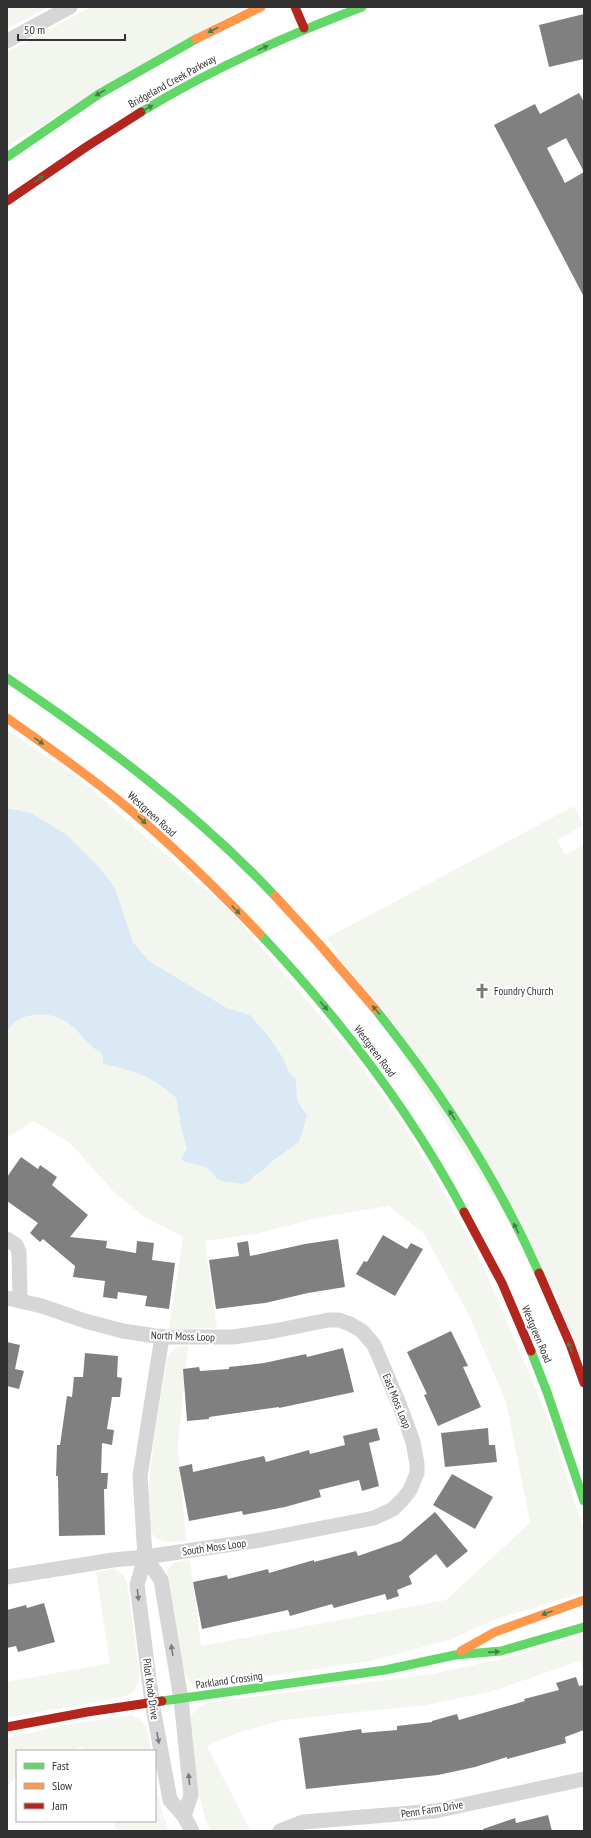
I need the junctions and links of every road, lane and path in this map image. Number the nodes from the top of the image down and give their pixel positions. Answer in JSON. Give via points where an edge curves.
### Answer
{"nodes":[{"id":1,"x":70,"y":7,"type":"edge"},
{"id":2,"x":261,"y":7,"type":"edge"},
{"id":3,"x":295,"y":7,"type":"edge"},
{"id":4,"x":362,"y":7,"type":"edge"},
{"id":5,"x":304,"y":28,"type":"junction"},
{"id":6,"x":7,"y":41,"type":"edge"},
{"id":7,"x":7,"y":157,"type":"edge"},
{"id":8,"x":7,"y":201,"type":"edge"},
{"id":9,"x":7,"y":678,"type":"edge"},
{"id":10,"x":7,"y":718,"type":"edge"},
{"id":11,"x":7,"y":1240,"type":"edge"},
{"id":12,"x":13,"y":1299,"type":"edge"},
{"id":13,"x":350,"y":1324,"type":"joint"},
{"id":14,"x":162,"y":1338,"type":"junction"},
{"id":15,"x":584,"y":1383,"type":"edge"},
{"id":16,"x":410,"y":1490,"type":"joint"},
{"id":17,"x":584,"y":1501,"type":"edge"},
{"id":18,"x":145,"y":1557,"type":"junction"},
{"id":19,"x":7,"y":1577,"type":"edge"},
{"id":20,"x":584,"y":1600,"type":"edge"},
{"id":21,"x":584,"y":1627,"type":"edge"},
{"id":22,"x":455,"y":1655,"type":"junction"},
{"id":23,"x":181,"y":1699,"type":"junction"},
{"id":24,"x":152,"y":1702,"type":"junction"},
{"id":25,"x":7,"y":1727,"type":"edge"},
{"id":26,"x":584,"y":1779,"type":"edge"},
{"id":27,"x":184,"y":1816,"type":"junction"},
{"id":28,"x":192,"y":1831,"type":"edge"},
{"id":29,"x":280,"y":1831,"type":"edge"}],
"edges":[{"from":1,"to":6,"type":"street"},
{"from":2,"to":7,"type":"street","one_way":true,"via":[[149,63],[86,102]]},
{"from":3,"to":5,"type":"street"},
{"from":4,"to":5,"type":"street","name":"Bridgeland Creek Parkway"},
{"from":8,"to":5,"type":"street","name":"Bridgeland Creek Parkway","one_way":true,"via":[[106,133],[168,96]]},
{"from":15,"to":9,"type":"street","name":"Westgreen Road","one_way":true,"via":[[536,1267],[500,1196],[472,1146],[434,1088],[383,1019],[317,942],[244,864],[149,780],[80,727]]},
{"from":10,"to":17,"type":"street","name":"Westgreen Road","one_way":true,"via":[[128,808],[218,890],[292,968],[354,1042],[403,1109],[440,1166],[502,1283],[548,1392]]},
{"from":11,"to":12,"type":"street","name":"North Moss Loop","via":[[16,1245],[18,1252]]},
{"from":12,"to":14,"type":"street","name":"North Moss Loop","via":[[123,1331]]},
{"from":13,"to":14,"type":"street","name":"North Moss Loop","via":[[328,1320],[233,1337]]},
{"from":13,"to":16,"type":"street","name":"East Moss Loop","via":[[362,1331],[374,1345],[400,1406],[417,1454],[417,1473]]},
{"from":14,"to":18,"type":"street","name":"Pilot Knob Drive","via":[[140,1476]]},
{"from":16,"to":18,"type":"street","name":"South Moss Loop","via":[[393,1509],[374,1518],[261,1540]]},
{"from":18,"to":19,"type":"street","name":"South Moss Loop"},
{"from":23,"to":18,"type":"street","one_way":true,"via":[[161,1580]]},
{"from":18,"to":24,"type":"street","name":"Pilot Knob Drive","one_way":true,"via":[[137,1585]]},
{"from":20,"to":22,"type":"street","name":"Parkland Crossing","one_way":true,"via":[[495,1632]]},
{"from":22,"to":21,"type":"street","name":"Parkland Crossing","one_way":true,"via":[[501,1651]]},
{"from":22,"to":23,"type":"street","name":"Parkland Crossing","via":[[384,1670]]},
{"from":23,"to":24,"type":"street","name":"Parkland Crossing"},
{"from":27,"to":23,"type":"street","one_way":true,"via":[[191,1795]]},
{"from":24,"to":25,"type":"street","name":"Parkland Crossing"},
{"from":24,"to":27,"type":"street","name":"Pilot Knob Drive","one_way":true,"via":[[170,1800]]},
{"from":26,"to":29,"type":"street","name":"Penn Farm Drive","via":[[436,1811],[303,1822]]},
{"from":27,"to":28,"type":"street","name":"Pilot Knob Drive"}]}
